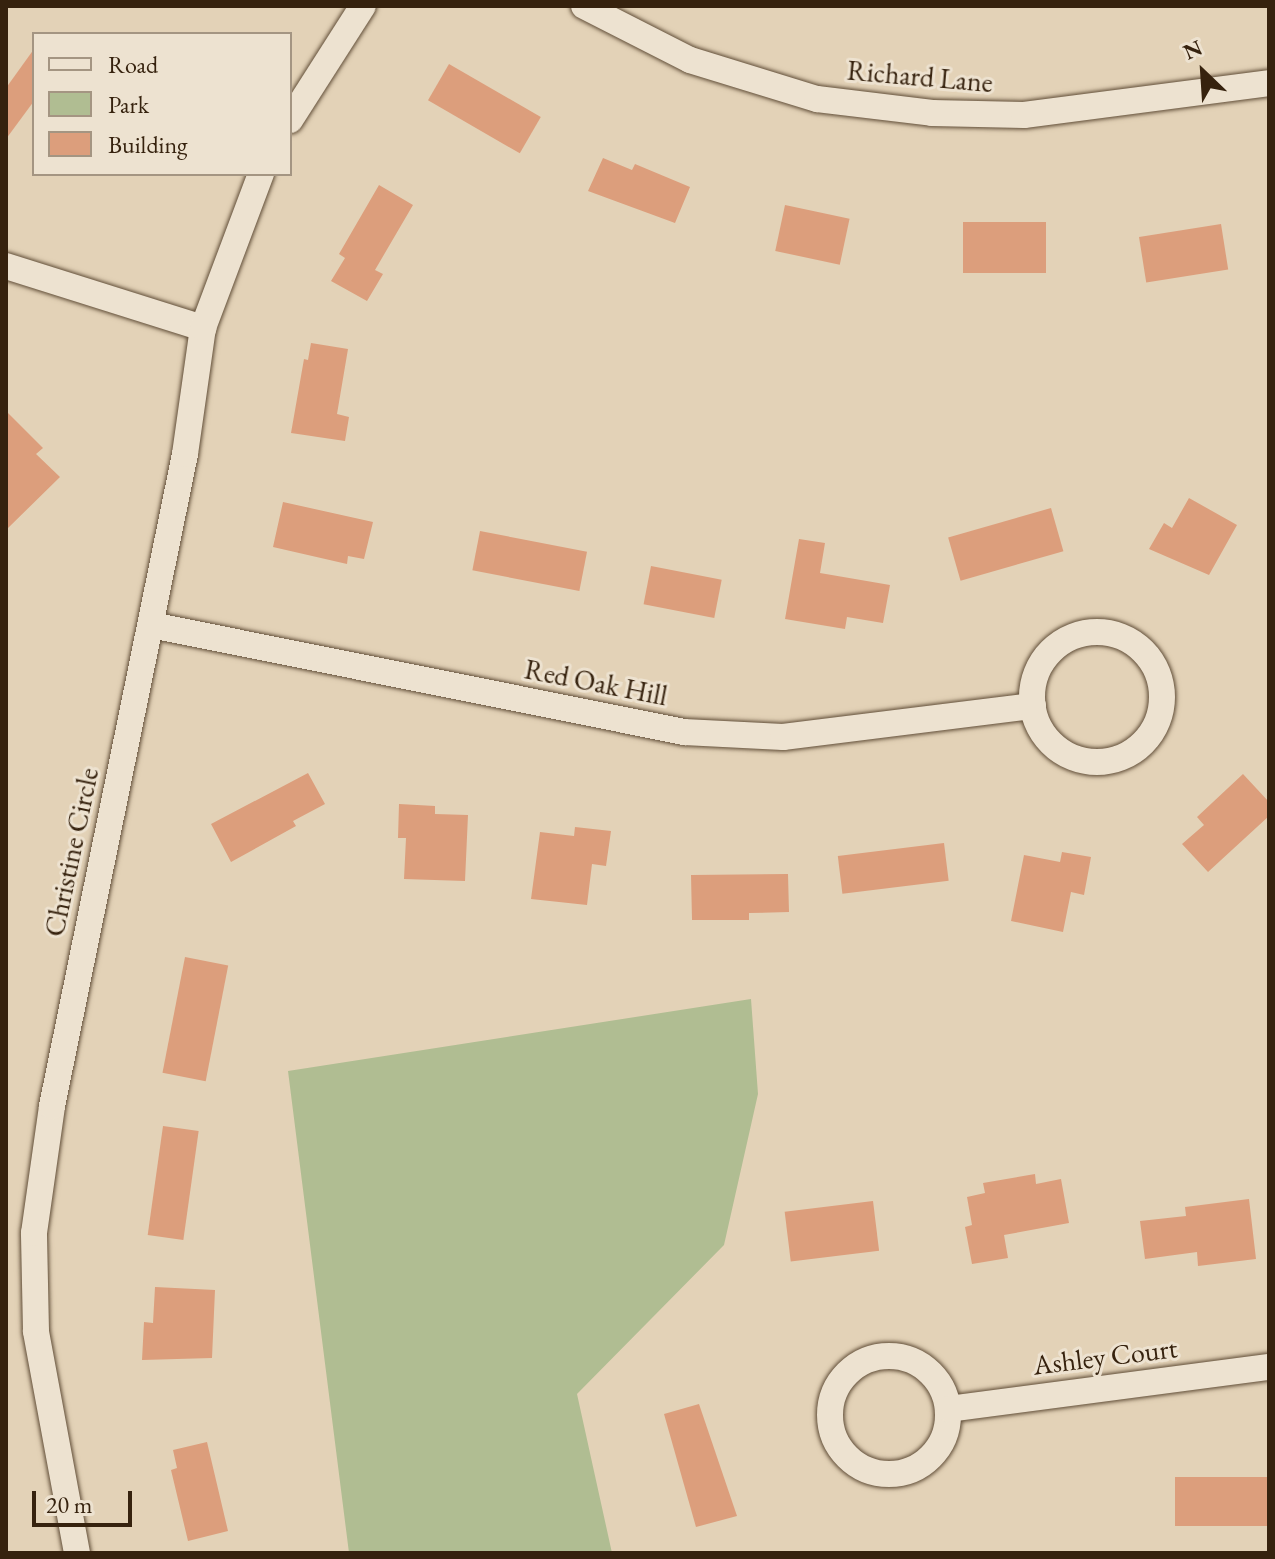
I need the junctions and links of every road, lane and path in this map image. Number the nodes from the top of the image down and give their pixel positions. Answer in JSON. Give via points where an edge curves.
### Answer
{"nodes":[{"id":1,"x":363,"y":6,"type":"edge"},
{"id":2,"x":584,"y":6,"type":"edge"},
{"id":3,"x":1269,"y":83,"type":"edge"},
{"id":4,"x":292,"y":117,"type":"edge"},
{"id":5,"x":260,"y":176,"type":"edge"},
{"id":6,"x":6,"y":266,"type":"edge"},
{"id":7,"x":203,"y":328,"type":"junction"},
{"id":8,"x":151,"y":625,"type":"junction"},
{"id":9,"x":1033,"y":706,"type":"junction"},
{"id":10,"x":1269,"y":1367,"type":"edge"},
{"id":11,"x":949,"y":1409,"type":"junction"},
{"id":12,"x":77,"y":1553,"type":"edge"}],
"edges":[{"from":1,"to":4,"type":"street"},
{"from":2,"to":3,"type":"street","name":"Richard Lane","via":[[690,60],[817,99],[932,113],[1024,115]]},
{"from":5,"to":7,"type":"street","name":"Christine Circle"},
{"from":6,"to":7,"type":"street"},
{"from":7,"to":8,"type":"street","name":"Christine Circle"},
{"from":8,"to":9,"type":"street","name":"Red Oak Hill","via":[[684,732],[783,737]]},
{"from":8,"to":12,"type":"street","name":"Christine Circle","via":[[52,1106],[34,1233],[36,1331]]},
{"from":9,"to":9,"type":"street","via":[[1041,730],[1058,749],[1086,761],[1106,762],[1126,756],[1149,736],[1160,714],[1162,694],[1155,669],[1140,649],[1118,636],[1088,633],[1060,644],[1045,658],[1035,677]]},
{"from":10,"to":11,"type":"street","name":"Ashley Court"},
{"from":11,"to":11,"type":"street","via":[[944,1389],[917,1362],[878,1356],[845,1375],[830,1411],[840,1449],[871,1472],[890,1475],[927,1461],[944,1437]]}]}
